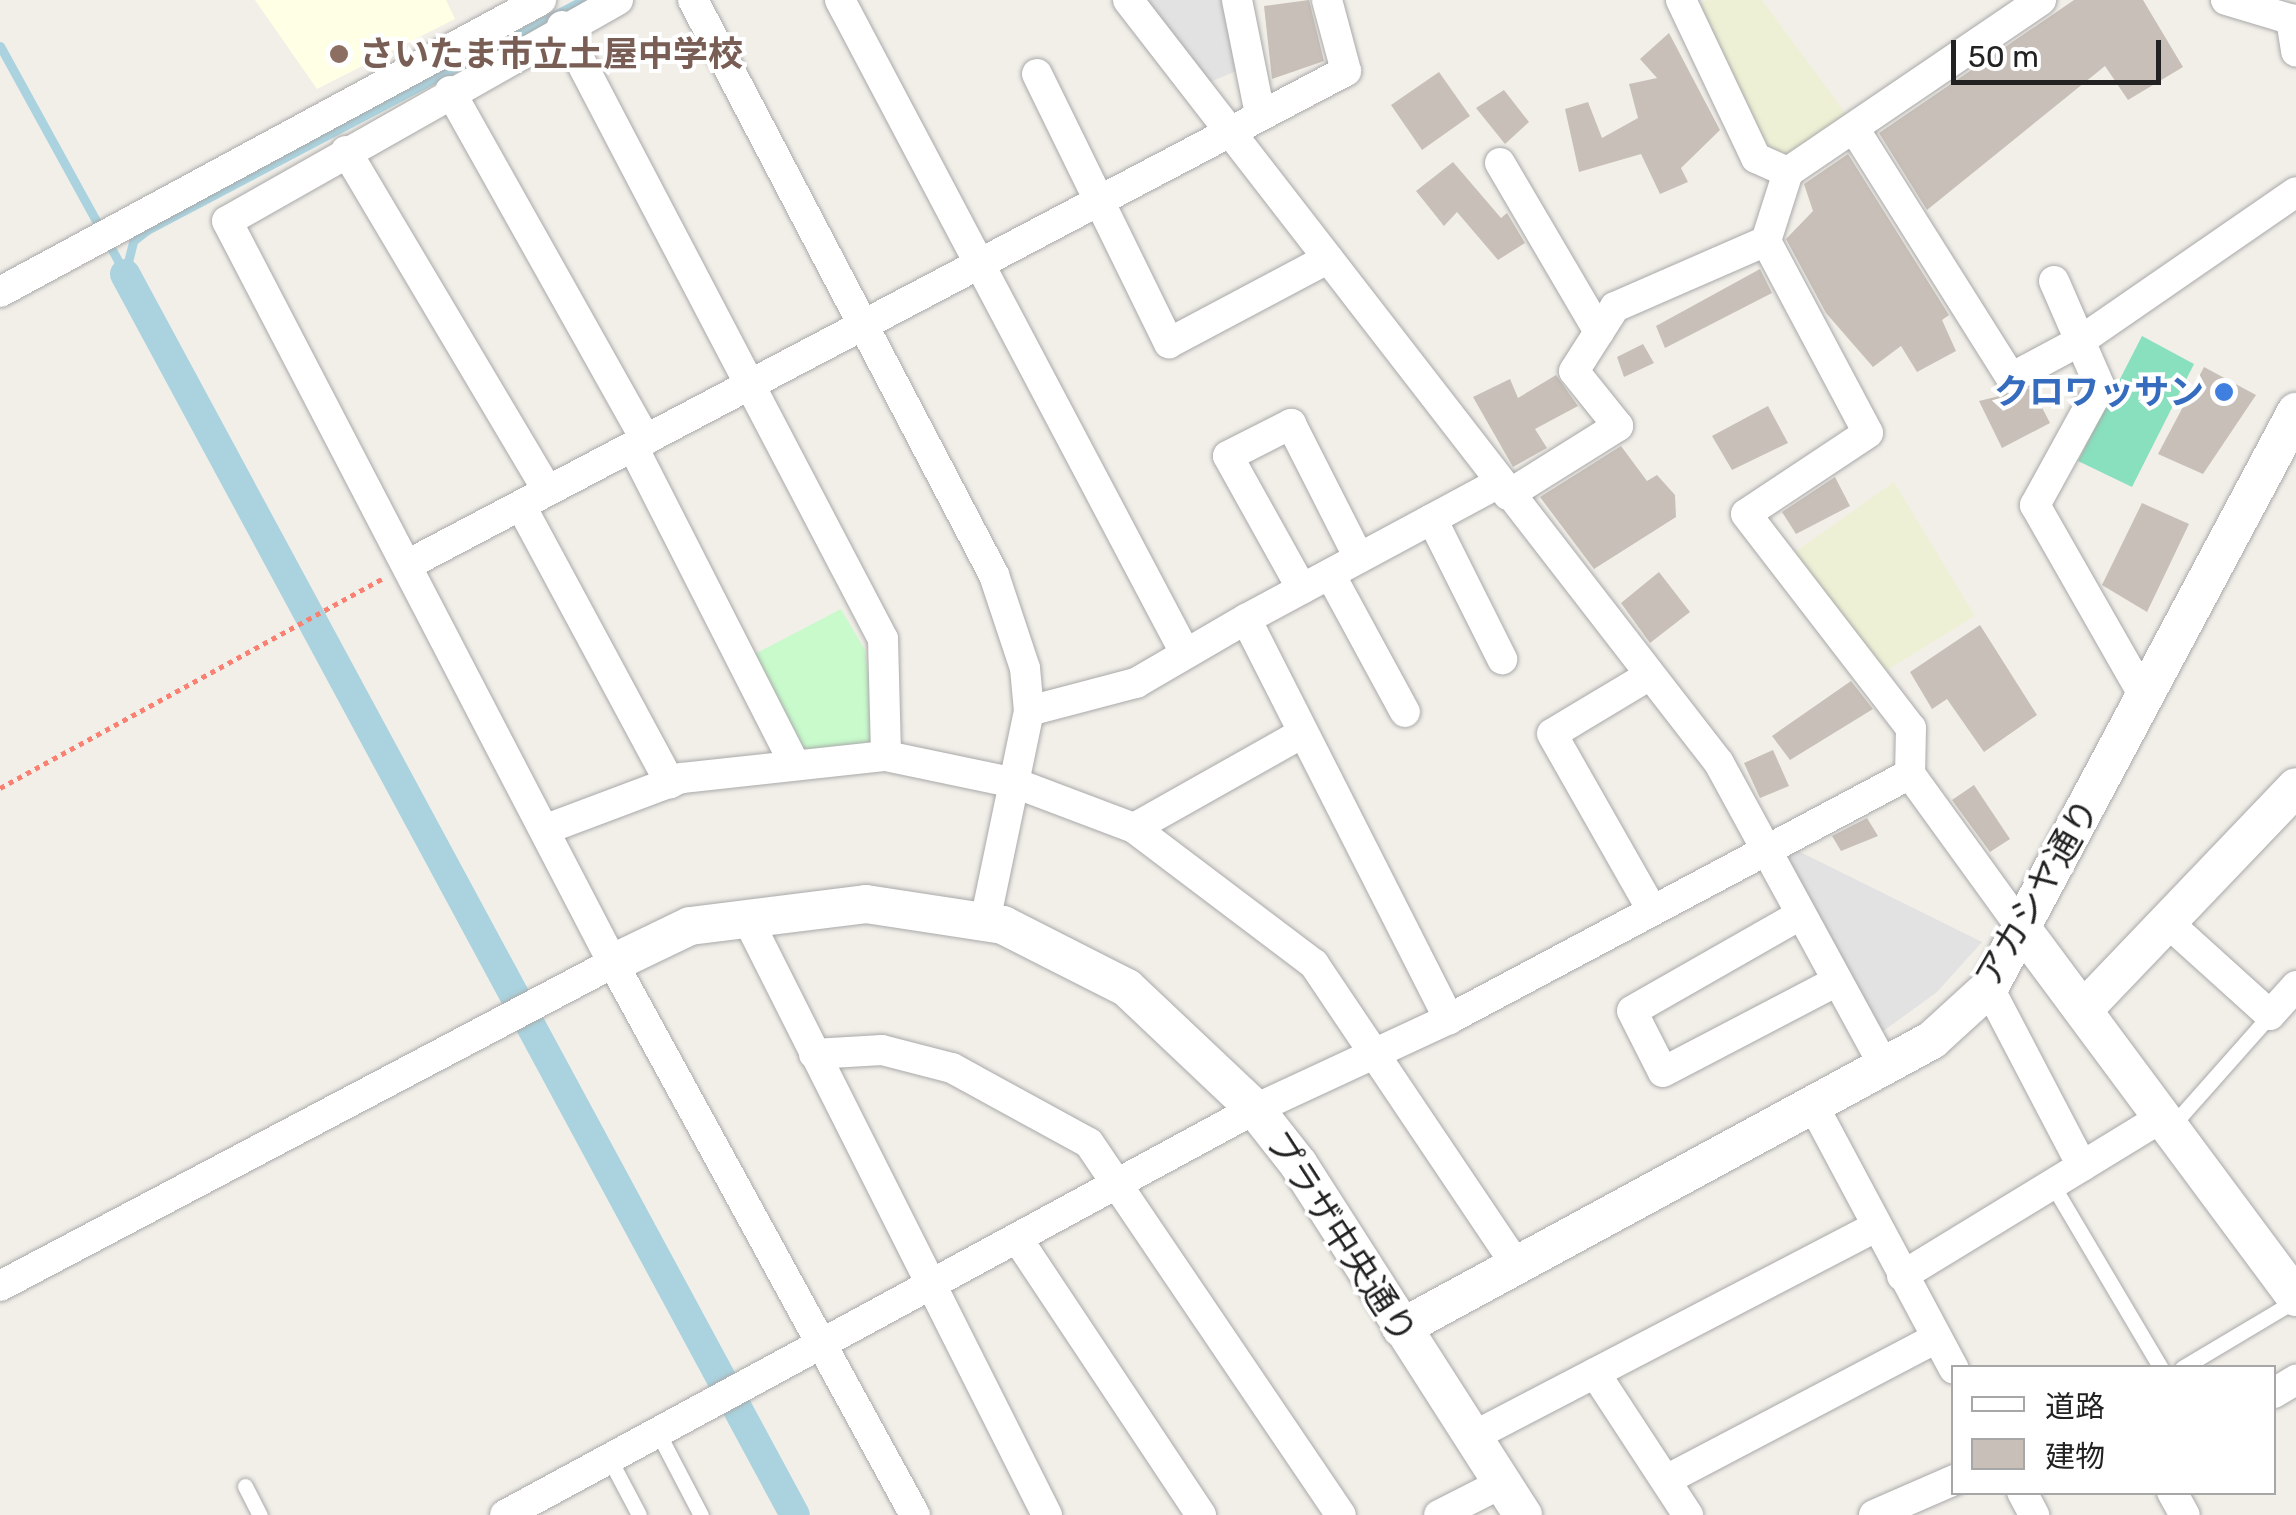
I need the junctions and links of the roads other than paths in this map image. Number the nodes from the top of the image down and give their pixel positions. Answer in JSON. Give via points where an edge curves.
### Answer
{"nodes":[{"id":1,"x":541,"y":0,"type":"edge"},
{"id":2,"x":618,"y":0,"type":"edge"},
{"id":3,"x":693,"y":0,"type":"edge"},
{"id":4,"x":840,"y":0,"type":"edge"},
{"id":5,"x":1128,"y":0,"type":"edge"},
{"id":6,"x":1238,"y":0,"type":"edge"},
{"id":7,"x":1328,"y":0,"type":"edge"},
{"id":8,"x":1681,"y":0,"type":"edge"},
{"id":9,"x":2041,"y":0,"type":"edge"},
{"id":10,"x":2226,"y":0,"type":"edge"},
{"id":11,"x":2293,"y":20,"type":"edge"},
{"id":12,"x":562,"y":26,"type":"junction"},
{"id":13,"x":2296,"y":52,"type":"edge"},
{"id":14,"x":1037,"y":74,"type":"dead end"},
{"id":15,"x":450,"y":91,"type":"junction"},
{"id":16,"x":1260,"y":114,"type":"junction"},
{"id":17,"x":1856,"y":130,"type":"junction"},
{"id":18,"x":1228,"y":134,"type":"junction"},
{"id":19,"x":346,"y":151,"type":"junction"},
{"id":20,"x":1500,"y":163,"type":"dead end"},
{"id":21,"x":1788,"y":172,"type":"junction"},
{"id":22,"x":2296,"y":192,"type":"edge"},
{"id":23,"x":1101,"y":201,"type":"junction"},
{"id":24,"x":1766,"y":242,"type":"junction"},
{"id":25,"x":1325,"y":260,"type":"junction"},
{"id":26,"x":980,"y":265,"type":"junction"},
{"id":27,"x":2054,"y":281,"type":"dead end"},
{"id":28,"x":0,"y":292,"type":"edge"},
{"id":29,"x":867,"y":324,"type":"junction"},
{"id":30,"x":1599,"y":332,"type":"junction"},
{"id":31,"x":2080,"y":341,"type":"junction"},
{"id":32,"x":752,"y":385,"type":"junction"},
{"id":33,"x":2296,"y":412,"type":"edge"},
{"id":34,"x":640,"y":444,"type":"junction"},
{"id":35,"x":1504,"y":489,"type":"junction"},
{"id":36,"x":548,"y":491,"type":"junction"},
{"id":37,"x":521,"y":506,"type":"junction"},
{"id":38,"x":1432,"y":519,"type":"junction"},
{"id":39,"x":1359,"y":558,"type":"junction"},
{"id":40,"x":407,"y":565,"type":"junction"},
{"id":41,"x":1330,"y":574,"type":"junction"},
{"id":42,"x":1302,"y":589,"type":"junction"},
{"id":43,"x":1246,"y":619,"type":"junction"},
{"id":44,"x":1183,"y":648,"type":"junction"},
{"id":45,"x":1502,"y":659,"type":"dead end"},
{"id":46,"x":1650,"y":675,"type":"junction"},
{"id":47,"x":2145,"y":698,"type":"junction"},
{"id":48,"x":1029,"y":710,"type":"junction"},
{"id":49,"x":1405,"y":712,"type":"dead end"},
{"id":50,"x":1299,"y":735,"type":"junction"},
{"id":51,"x":886,"y":756,"type":"junction"},
{"id":52,"x":794,"y":763,"type":"junction"},
{"id":53,"x":1910,"y":774,"type":"junction"},
{"id":54,"x":670,"y":782,"type":"junction"},
{"id":55,"x":1015,"y":783,"type":"junction"},
{"id":56,"x":2296,"y":787,"type":"edge"},
{"id":57,"x":549,"y":828,"type":"junction"},
{"id":58,"x":1134,"y":828,"type":"junction"},
{"id":59,"x":1768,"y":846,"type":"junction"},
{"id":60,"x":1652,"y":910,"type":"junction"},
{"id":61,"x":1800,"y":915,"type":"junction"},
{"id":62,"x":747,"y":918,"type":"junction"},
{"id":63,"x":2166,"y":920,"type":"junction"},
{"id":64,"x":985,"y":922,"type":"junction"},
{"id":65,"x":2023,"y":930,"type":"junction"},
{"id":66,"x":612,"y":963,"type":"junction"},
{"id":67,"x":1837,"y":981,"type":"junction"},
{"id":68,"x":2296,"y":986,"type":"edge"},
{"id":69,"x":1989,"y":988,"type":"junction"},
{"id":70,"x":2086,"y":1007,"type":"junction"},
{"id":71,"x":2270,"y":1015,"type":"junction"},
{"id":72,"x":1448,"y":1019,"type":"junction"},
{"id":73,"x":1380,"y":1052,"type":"junction"},
{"id":74,"x":814,"y":1054,"type":"junction"},
{"id":75,"x":1884,"y":1066,"type":"junction"},
{"id":76,"x":1813,"y":1104,"type":"junction"},
{"id":77,"x":1255,"y":1109,"type":"junction"},
{"id":78,"x":2163,"y":1125,"type":"junction"},
{"id":79,"x":2082,"y":1166,"type":"junction"},
{"id":80,"x":2052,"y":1184,"type":"junction"},
{"id":81,"x":1125,"y":1186,"type":"junction"},
{"id":82,"x":1875,"y":1227,"type":"junction"},
{"id":83,"x":1018,"y":1241,"type":"junction"},
{"id":84,"x":1516,"y":1266,"type":"junction"},
{"id":85,"x":1902,"y":1276,"type":"junction"},
{"id":86,"x":0,"y":1286,"type":"edge"},
{"id":87,"x":930,"y":1290,"type":"junction"},
{"id":88,"x":2296,"y":1299,"type":"edge"},
{"id":89,"x":1401,"y":1328,"type":"junction"},
{"id":90,"x":1936,"y":1338,"type":"junction"},
{"id":91,"x":821,"y":1341,"type":"junction"},
{"id":92,"x":1951,"y":1365,"type":"edge"},
{"id":93,"x":2159,"y":1365,"type":"edge"},
{"id":94,"x":2187,"y":1365,"type":"edge"},
{"id":95,"x":1595,"y":1373,"type":"junction"},
{"id":96,"x":658,"y":1431,"type":"junction"},
{"id":97,"x":1472,"y":1437,"type":"junction"},
{"id":98,"x":609,"y":1458,"type":"junction"},
{"id":99,"x":1666,"y":1480,"type":"junction"},
{"id":100,"x":1951,"y":1481,"type":"edge"},
{"id":101,"x":1502,"y":1483,"type":"junction"},
{"id":102,"x":245,"y":1486,"type":"dead end"},
{"id":103,"x":260,"y":1515,"type":"edge"},
{"id":104,"x":505,"y":1515,"type":"edge"},
{"id":105,"x":639,"y":1515,"type":"edge"},
{"id":106,"x":701,"y":1515,"type":"edge"},
{"id":107,"x":915,"y":1515,"type":"edge"},
{"id":108,"x":1046,"y":1515,"type":"edge"},
{"id":109,"x":1201,"y":1515,"type":"edge"},
{"id":110,"x":1341,"y":1515,"type":"edge"},
{"id":111,"x":1440,"y":1515,"type":"edge"},
{"id":112,"x":1522,"y":1515,"type":"edge"},
{"id":113,"x":1688,"y":1515,"type":"edge"},
{"id":114,"x":1874,"y":1515,"type":"edge"}],
"edges":[{"from":1,"to":28,"type":"street"},
{"from":2,"to":12,"type":"street"},
{"from":3,"to":29,"type":"street"},
{"from":4,"to":26,"type":"street"},
{"from":5,"to":18,"type":"street"},
{"from":6,"to":16,"type":"street"},
{"from":7,"to":16,"type":"street","via":[[1346,71]]},
{"from":8,"to":21,"type":"street","via":[[1756,158]]},
{"from":9,"to":17,"type":"street"},
{"from":10,"to":11,"type":"street"},
{"from":11,"to":13,"type":"street"},
{"from":12,"to":15,"type":"street"},
{"from":12,"to":32,"type":"street"},
{"from":14,"to":23,"type":"street"},
{"from":15,"to":19,"type":"street"},
{"from":15,"to":34,"type":"street"},
{"from":16,"to":18,"type":"street"},
{"from":17,"to":21,"type":"street"},
{"from":17,"to":31,"type":"street","via":[[2011,378]]},
{"from":18,"to":23,"type":"street"},
{"from":18,"to":25,"type":"street"},
{"from":19,"to":36,"type":"street"},
{"from":19,"to":40,"type":"street","via":[[227,221]]},
{"from":20,"to":30,"type":"street"},
{"from":21,"to":24,"type":"street"},
{"from":22,"to":31,"type":"street"},
{"from":23,"to":25,"type":"street","via":[[1168,343]]},
{"from":23,"to":26,"type":"street"},
{"from":24,"to":30,"type":"street","via":[[1616,307]]},
{"from":24,"to":53,"type":"street","via":[[1868,433],[1746,514],[1911,728]]},
{"from":25,"to":35,"type":"street"},
{"from":26,"to":29,"type":"street"},
{"from":26,"to":44,"type":"street"},
{"from":27,"to":31,"type":"street"},
{"from":29,"to":32,"type":"street"},
{"from":29,"to":48,"type":"street","via":[[994,574]]},
{"from":30,"to":35,"type":"street","via":[[1574,370],[1618,426]]},
{"from":31,"to":47,"type":"street","via":[[2100,386],[2035,505]]},
{"from":32,"to":34,"type":"street"},
{"from":32,"to":51,"type":"street","via":[[884,639]]},
{"from":33,"to":47,"type":"street","name":"アカシヤ通り"},
{"from":34,"to":36,"type":"street"},
{"from":34,"to":52,"type":"street"},
{"from":35,"to":38,"type":"street"},
{"from":35,"to":46,"type":"street"},
{"from":36,"to":37,"type":"street"},
{"from":37,"to":40,"type":"street"},
{"from":37,"to":54,"type":"street"},
{"from":38,"to":39,"type":"street"},
{"from":38,"to":45,"type":"street"},
{"from":39,"to":41,"type":"street"},
{"from":39,"to":42,"type":"street","via":[[1291,424],[1228,456]]},
{"from":40,"to":57,"type":"street"},
{"from":41,"to":42,"type":"street"},
{"from":41,"to":49,"type":"street"},
{"from":42,"to":43,"type":"street"},
{"from":43,"to":44,"type":"street"},
{"from":43,"to":50,"type":"street"},
{"from":44,"to":48,"type":"street","via":[[1136,684]]},
{"from":46,"to":59,"type":"street"},
{"from":46,"to":60,"type":"street","via":[[1552,734]]},
{"from":47,"to":65,"type":"street","name":"アカシヤ通り"},
{"from":48,"to":55,"type":"street"},
{"from":50,"to":58,"type":"street"},
{"from":50,"to":72,"type":"street"},
{"from":51,"to":52,"type":"street"},
{"from":51,"to":55,"type":"street"},
{"from":52,"to":54,"type":"street"},
{"from":53,"to":59,"type":"street"},
{"from":53,"to":65,"type":"street"},
{"from":54,"to":57,"type":"street"},
{"from":55,"to":58,"type":"street"},
{"from":55,"to":64,"type":"street"},
{"from":56,"to":63,"type":"street"},
{"from":57,"to":66,"type":"street"},
{"from":58,"to":73,"type":"street","via":[[1314,964]]},
{"from":59,"to":60,"type":"street"},
{"from":59,"to":61,"type":"street"},
{"from":60,"to":72,"type":"street"},
{"from":61,"to":67,"type":"street"},
{"from":61,"to":67,"type":"street","via":[[1632,1011],[1663,1072]]},
{"from":62,"to":64,"type":"street","name":"プラザ中央通り","via":[[866,904]]},
{"from":62,"to":66,"type":"street","name":"プラザ中央通り","via":[[690,926]]},
{"from":62,"to":74,"type":"street"},
{"from":63,"to":70,"type":"street"},
{"from":63,"to":71,"type":"street"},
{"from":64,"to":77,"type":"street","name":"プラザ中央通り","via":[[1127,988]]},
{"from":65,"to":69,"type":"street","name":"アカシヤ通り"},
{"from":65,"to":70,"type":"street"},
{"from":66,"to":86,"type":"street"},
{"from":66,"to":91,"type":"street"},
{"from":67,"to":75,"type":"street"},
{"from":68,"to":71,"type":"street"},
{"from":69,"to":75,"type":"street","name":"アカシヤ通り","via":[[1932,1040]]},
{"from":69,"to":79,"type":"street"},
{"from":70,"to":78,"type":"street"},
{"from":71,"to":78,"type":"lane"},
{"from":72,"to":73,"type":"street"},
{"from":73,"to":77,"type":"street"},
{"from":73,"to":84,"type":"street"},
{"from":74,"to":81,"type":"street","via":[[882,1050],[952,1068],[1089,1144]]},
{"from":74,"to":87,"type":"street"},
{"from":75,"to":76,"type":"street","name":"アカシヤ通り"},
{"from":76,"to":82,"type":"street"},
{"from":76,"to":84,"type":"street","name":"アカシヤ通り"},
{"from":77,"to":81,"type":"street"},
{"from":77,"to":89,"type":"street","name":"プラザ中央通り"},
{"from":78,"to":79,"type":"street"},
{"from":78,"to":88,"type":"street"},
{"from":79,"to":80,"type":"street"},
{"from":80,"to":85,"type":"street"},
{"from":80,"to":93,"type":"lane"},
{"from":81,"to":83,"type":"street"},
{"from":81,"to":110,"type":"street"},
{"from":82,"to":85,"type":"street"},
{"from":82,"to":95,"type":"street"},
{"from":83,"to":87,"type":"street"},
{"from":83,"to":109,"type":"street"},
{"from":84,"to":89,"type":"street","name":"アカシヤ通り"},
{"from":85,"to":90,"type":"street"},
{"from":87,"to":91,"type":"street"},
{"from":87,"to":108,"type":"street"},
{"from":88,"to":94,"type":"lane"},
{"from":89,"to":97,"type":"street","name":"プラザ中央通り"},
{"from":90,"to":92,"type":"street"},
{"from":90,"to":99,"type":"street"},
{"from":91,"to":96,"type":"street"},
{"from":91,"to":107,"type":"street"},
{"from":95,"to":97,"type":"street"},
{"from":95,"to":99,"type":"street"},
{"from":96,"to":98,"type":"street"},
{"from":96,"to":106,"type":"lane"},
{"from":97,"to":101,"type":"street","name":"プラザ中央通り"},
{"from":98,"to":104,"type":"street"},
{"from":98,"to":105,"type":"lane"},
{"from":99,"to":113,"type":"street"},
{"from":100,"to":114,"type":"street"},
{"from":101,"to":111,"type":"street"},
{"from":101,"to":112,"type":"street","name":"プラザ中央通り"},
{"from":102,"to":103,"type":"lane"}]}
